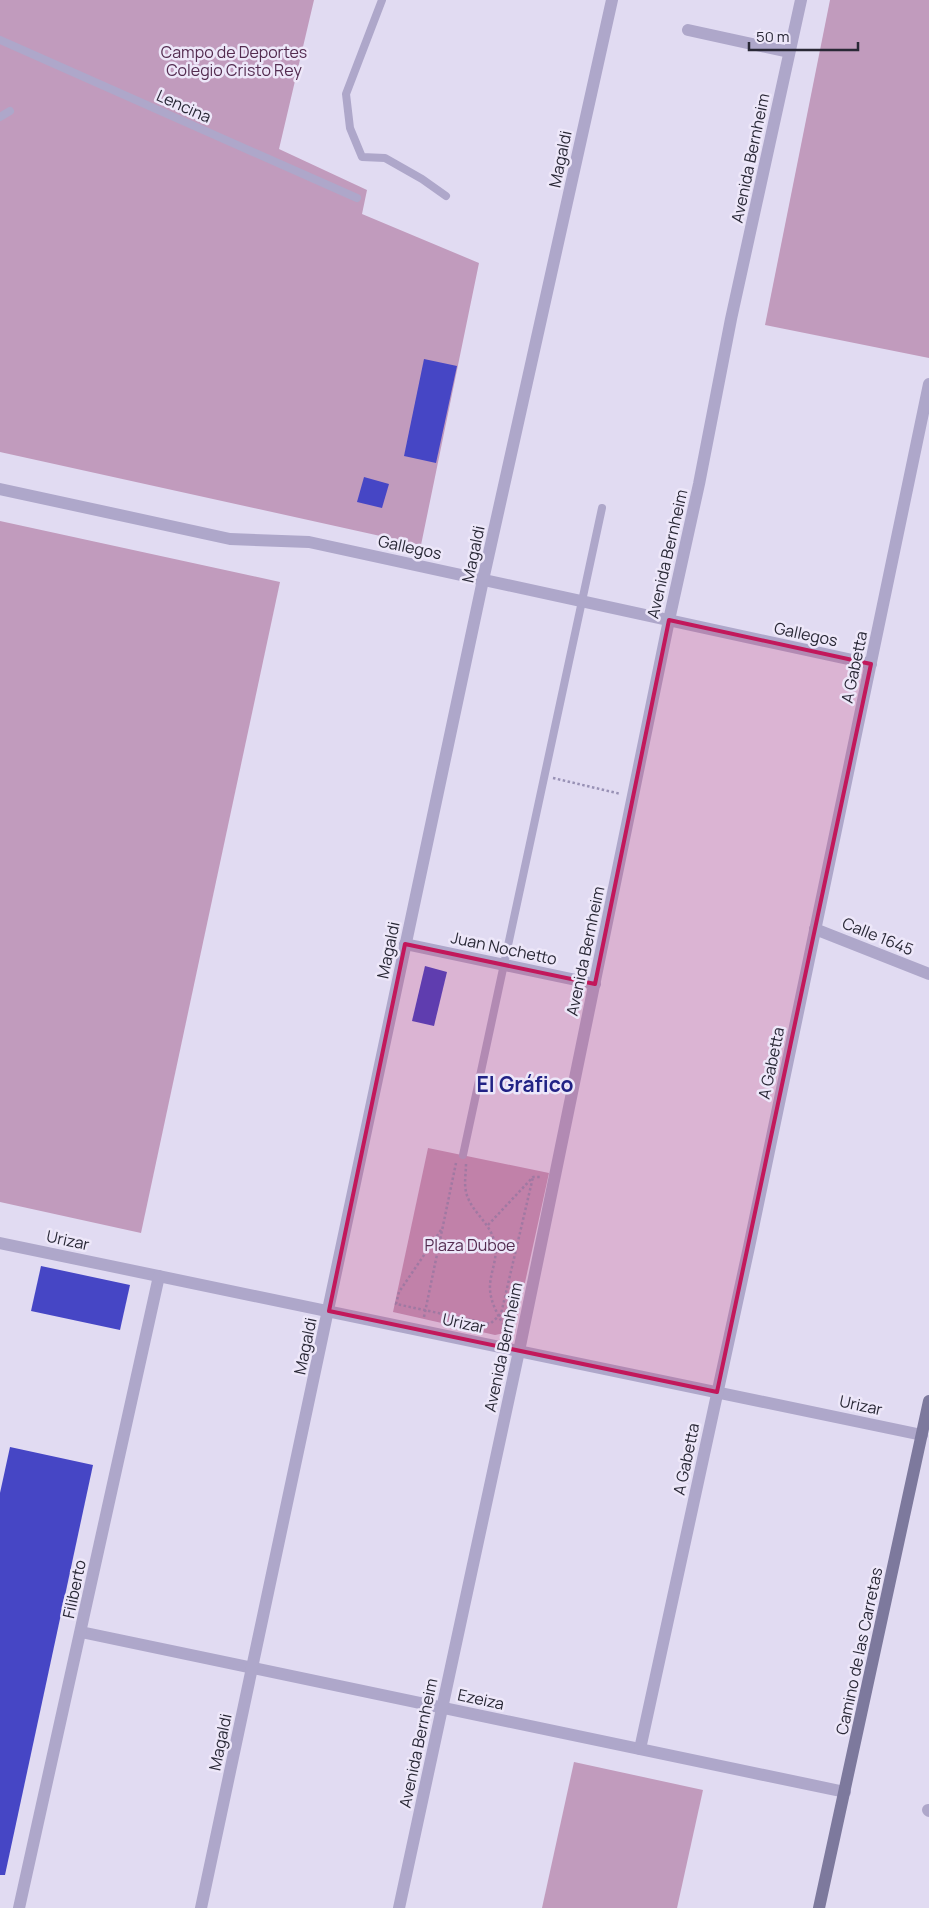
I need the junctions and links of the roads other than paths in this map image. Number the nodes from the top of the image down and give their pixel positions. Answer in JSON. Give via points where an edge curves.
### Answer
{"nodes":[{"id":1,"x":382,"y":0,"type":"edge"},
{"id":2,"x":612,"y":0,"type":"edge"},
{"id":3,"x":801,"y":0,"type":"edge"},
{"id":4,"x":688,"y":30,"type":"dead end"},
{"id":5,"x":0,"y":40,"type":"edge"},
{"id":6,"x":790,"y":52,"type":"junction"},
{"id":7,"x":10,"y":111,"type":"dead end"},
{"id":8,"x":0,"y":117,"type":"edge"},
{"id":9,"x":446,"y":196,"type":"dead end"},
{"id":10,"x":357,"y":198,"type":"dead end"},
{"id":11,"x":929,"y":384,"type":"edge"},
{"id":12,"x":0,"y":489,"type":"edge"},
{"id":13,"x":602,"y":508,"type":"dead end"},
{"id":14,"x":483,"y":580,"type":"junction"},
{"id":15,"x":582,"y":601,"type":"junction"},
{"id":16,"x":669,"y":620,"type":"junction"},
{"id":17,"x":871,"y":664,"type":"junction"},
{"id":18,"x":815,"y":929,"type":"junction"},
{"id":19,"x":405,"y":944,"type":"junction"},
{"id":20,"x":504,"y":965,"type":"junction"},
{"id":21,"x":929,"y":974,"type":"edge"},
{"id":22,"x":595,"y":984,"type":"junction"},
{"id":23,"x":463,"y":1155,"type":"road end"},
{"id":24,"x":0,"y":1243,"type":"edge"},
{"id":25,"x":159,"y":1276,"type":"junction"},
{"id":26,"x":329,"y":1311,"type":"junction"},
{"id":27,"x":519,"y":1351,"type":"junction"},
{"id":28,"x":717,"y":1392,"type":"junction"},
{"id":29,"x":929,"y":1402,"type":"edge"},
{"id":30,"x":922,"y":1435,"type":"junction"},
{"id":31,"x":81,"y":1632,"type":"junction"},
{"id":32,"x":252,"y":1668,"type":"junction"},
{"id":33,"x":442,"y":1708,"type":"junction"},
{"id":34,"x":640,"y":1749,"type":"junction"},
{"id":35,"x":845,"y":1792,"type":"junction"},
{"id":36,"x":19,"y":1908,"type":"edge"},
{"id":37,"x":201,"y":1908,"type":"edge"},
{"id":38,"x":399,"y":1908,"type":"edge"},
{"id":39,"x":819,"y":1908,"type":"edge"}],
"edges":[{"from":1,"to":9,"type":"lane","via":[[346,94],[350,128],[362,157],[384,158]]},
{"from":2,"to":14,"type":"street","name":"Magaldi"},
{"from":3,"to":6,"type":"street","name":"Avenida Bernheim"},
{"from":4,"to":6,"type":"street"},
{"from":5,"to":10,"type":"lane","name":"Lencina"},
{"from":6,"to":16,"type":"street","name":"Avenida Bernheim"},
{"from":7,"to":8,"type":"lane"},
{"from":11,"to":17,"type":"street","name":"A Gabetta"},
{"from":12,"to":14,"type":"street","name":"Gallegos","via":[[230,538],[309,542]]},
{"from":13,"to":15,"type":"lane"},
{"from":14,"to":15,"type":"street","name":"Gallegos"},
{"from":14,"to":19,"type":"street","name":"Magaldi"},
{"from":15,"to":16,"type":"street","name":"Gallegos"},
{"from":15,"to":20,"type":"lane"},
{"from":16,"to":17,"type":"street","name":"Gallegos"},
{"from":16,"to":22,"type":"street","name":"Avenida Bernheim"},
{"from":17,"to":18,"type":"street","name":"A Gabetta"},
{"from":18,"to":21,"type":"street","name":"Calle 1645"},
{"from":18,"to":28,"type":"street","name":"A Gabetta"},
{"from":19,"to":20,"type":"street","name":"Juan Nochetto"},
{"from":19,"to":26,"type":"street","name":"Magaldi"},
{"from":20,"to":22,"type":"street","name":"Juan Nochetto"},
{"from":20,"to":23,"type":"lane"},
{"from":22,"to":27,"type":"street","name":"Avenida Bernheim"},
{"from":24,"to":25,"type":"street","name":"Urizar"},
{"from":25,"to":26,"type":"street","name":"Urizar"},
{"from":25,"to":31,"type":"street","name":"Filiberto"},
{"from":26,"to":27,"type":"street","name":"Urizar"},
{"from":26,"to":32,"type":"street","name":"Magaldi"},
{"from":27,"to":28,"type":"street","name":"Urizar"},
{"from":27,"to":33,"type":"street","name":"Avenida Bernheim"},
{"from":28,"to":30,"type":"street","name":"Urizar"},
{"from":28,"to":34,"type":"street","name":"A Gabetta"},
{"from":29,"to":30,"type":"street","name":"Camino de las Carretas"},
{"from":30,"to":35,"type":"street","name":"Camino de las Carretas"},
{"from":31,"to":32,"type":"street","name":"Ezeiza"},
{"from":31,"to":36,"type":"street","name":"Filiberto"},
{"from":32,"to":33,"type":"street","name":"Ezeiza"},
{"from":32,"to":37,"type":"street","name":"Magaldi"},
{"from":33,"to":34,"type":"street","name":"Ezeiza"},
{"from":33,"to":38,"type":"street","name":"Avenida Bernheim"},
{"from":34,"to":35,"type":"street","name":"Ezeiza"},
{"from":35,"to":39,"type":"street","name":"Camino de las Carretas"}]}
